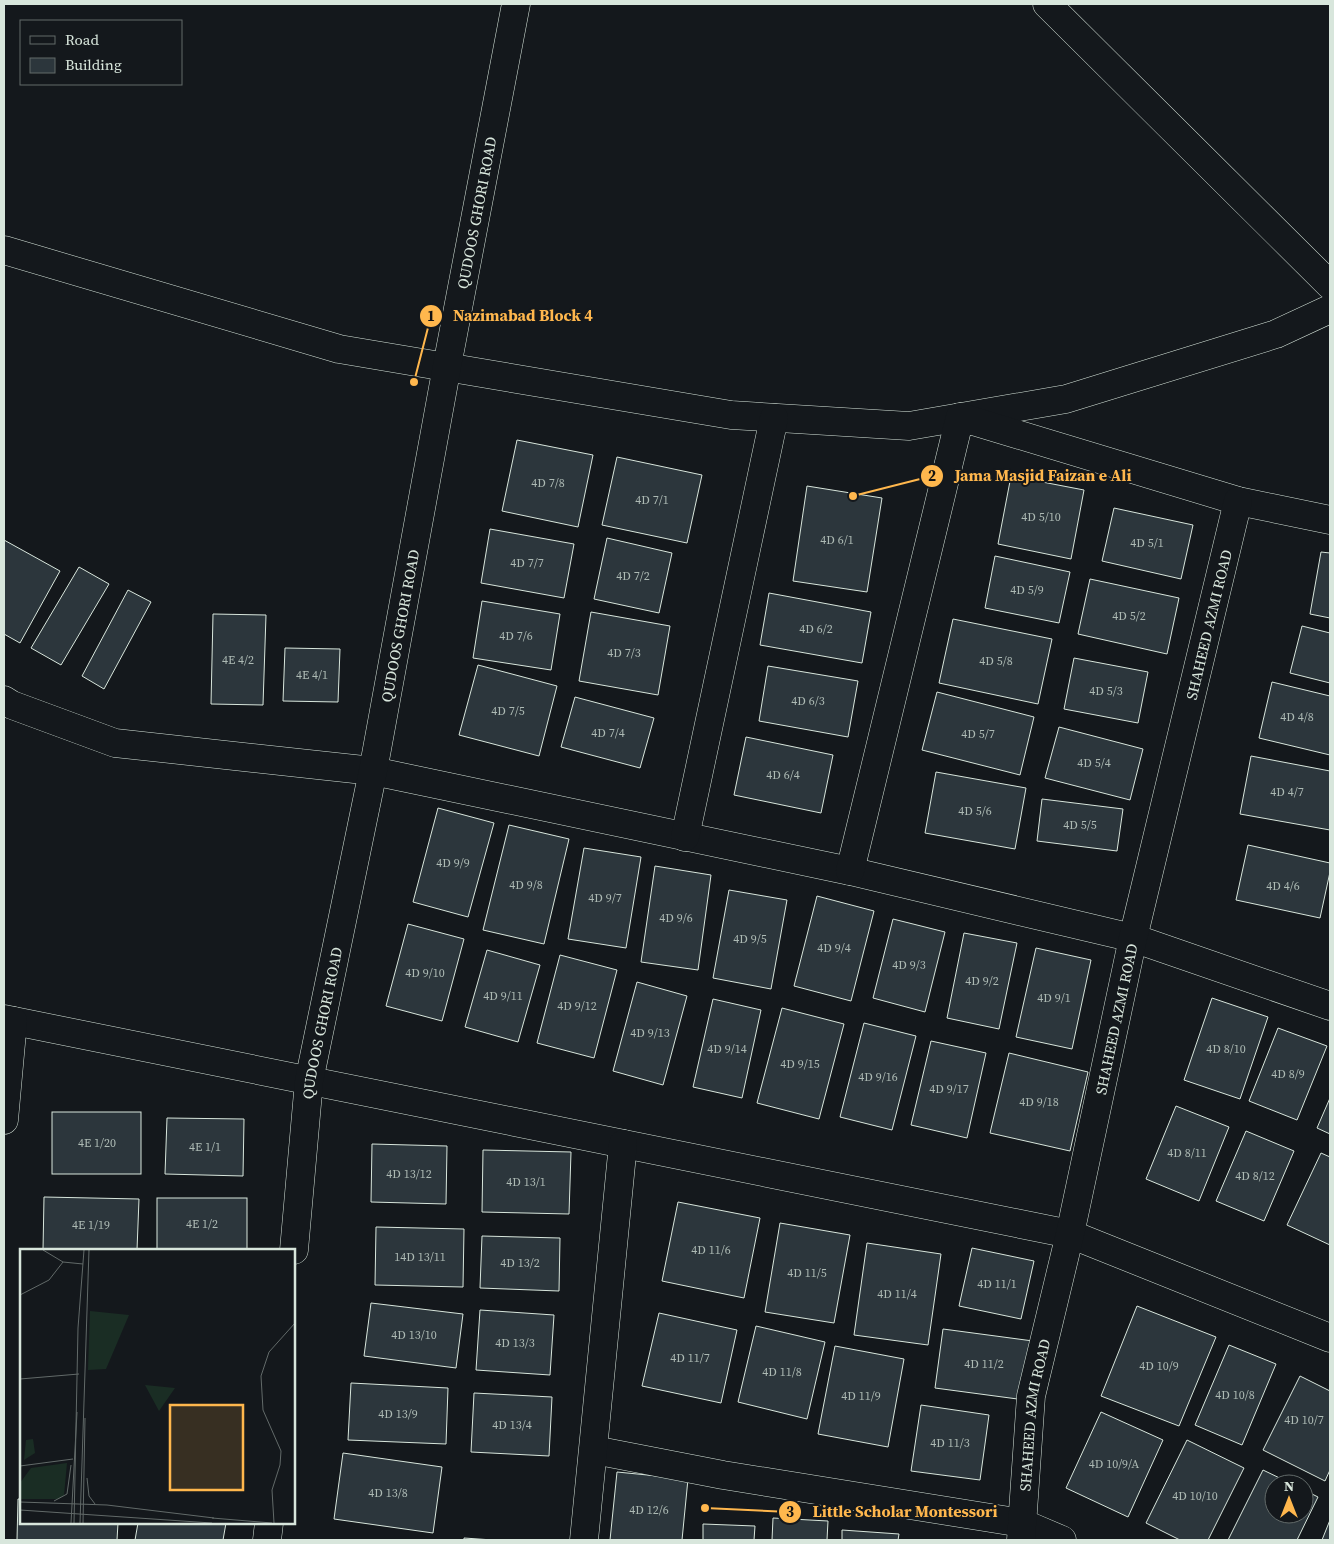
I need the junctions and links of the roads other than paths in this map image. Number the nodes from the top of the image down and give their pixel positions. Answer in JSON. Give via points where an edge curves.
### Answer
{"nodes":[{"id":1,"x":516,"y":4,"type":"edge"},
{"id":2,"x":1047,"y":4,"type":"edge"},
{"id":3,"x":4,"y":250,"type":"edge"},
{"id":4,"x":1330,"y":285,"type":"edge"},
{"id":5,"x":1330,"y":309,"type":"edge"},
{"id":6,"x":446,"y":366,"type":"junction"},
{"id":7,"x":960,"y":417,"type":"junction"},
{"id":8,"x":774,"y":418,"type":"junction"},
{"id":9,"x":1238,"y":501,"type":"junction"},
{"id":10,"x":1330,"y":520,"type":"edge"},
{"id":11,"x":4,"y":700,"type":"edge"},
{"id":12,"x":373,"y":771,"type":"junction"},
{"id":13,"x":685,"y":836,"type":"junction"},
{"id":14,"x":850,"y":871,"type":"junction"},
{"id":15,"x":1133,"y":938,"type":"junction"},
{"id":16,"x":1330,"y":1006,"type":"edge"},
{"id":17,"x":8,"y":1020,"type":"edge"},
{"id":18,"x":309,"y":1081,"type":"junction"},
{"id":19,"x":4,"y":1120,"type":"edge"},
{"id":20,"x":623,"y":1144,"type":"junction"},
{"id":21,"x":1070,"y":1234,"type":"junction"},
{"id":22,"x":294,"y":1249,"type":"edge"},
{"id":23,"x":1330,"y":1338,"type":"edge"},
{"id":24,"x":594,"y":1450,"type":"junction"},
{"id":25,"x":269,"y":1524,"type":"edge"},
{"id":26,"x":1022,"y":1531,"type":"edge"},
{"id":27,"x":267,"y":1540,"type":"edge"},
{"id":28,"x":584,"y":1540,"type":"edge"},
{"id":29,"x":1062,"y":1540,"type":"edge"}],
"edges":[{"from":1,"to":6,"type":"street","name":"QUDOOS GHORI ROAD"},
{"from":2,"to":4,"type":"street"},
{"from":3,"to":6,"type":"street","via":[[339,349]]},
{"from":5,"to":7,"type":"street","via":[[1276,334],[1066,399]]},
{"from":6,"to":8,"type":"street","via":[[731,415]]},
{"from":6,"to":12,"type":"street","name":"QUDOOS GHORI ROAD"},
{"from":7,"to":8,"type":"street","via":[[909,426]]},
{"from":7,"to":9,"type":"street"},
{"from":7,"to":14,"type":"street"},
{"from":8,"to":13,"type":"street"},
{"from":9,"to":10,"type":"street"},
{"from":9,"to":15,"type":"street","name":"SHAHEED AZMI ROAD"},
{"from":11,"to":12,"type":"street","via":[[114,743]]},
{"from":12,"to":13,"type":"street"},
{"from":12,"to":18,"type":"street","name":"QUDOOS GHORI ROAD"},
{"from":13,"to":14,"type":"street"},
{"from":14,"to":15,"type":"street"},
{"from":15,"to":16,"type":"street"},
{"from":15,"to":21,"type":"street","name":"SHAHEED AZMI ROAD"},
{"from":17,"to":18,"type":"street"},
{"from":17,"to":19,"type":"street"},
{"from":18,"to":20,"type":"street"},
{"from":18,"to":22,"type":"street","name":"QUDOOS GHORI ROAD"},
{"from":20,"to":21,"type":"street"},
{"from":20,"to":24,"type":"street"},
{"from":21,"to":23,"type":"street"},
{"from":21,"to":26,"type":"street","name":"SHAHEED AZMI ROAD","via":[[1031,1396]]},
{"from":24,"to":26,"type":"street"},
{"from":24,"to":28,"type":"street"},
{"from":25,"to":27,"type":"street"},
{"from":26,"to":29,"type":"street"}]}
